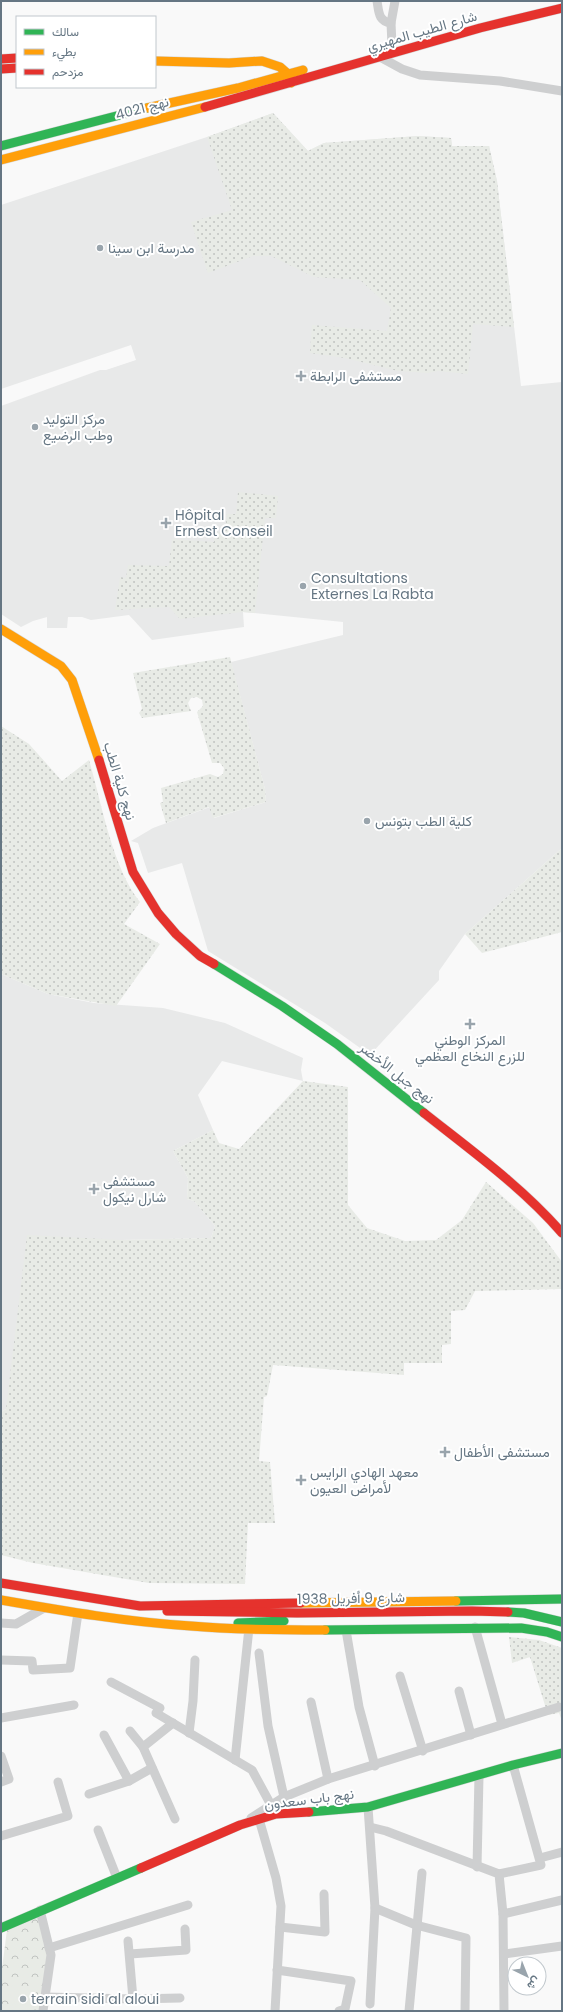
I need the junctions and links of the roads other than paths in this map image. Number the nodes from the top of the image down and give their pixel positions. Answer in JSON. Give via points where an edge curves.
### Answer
{"nodes":[{"id":1,"x":377,"y":1,"type":"edge"},
{"id":2,"x":395,"y":1,"type":"edge"},
{"id":3,"x":554,"y":1,"type":"edge"},
{"id":4,"x":562,"y":8,"type":"edge"},
{"id":5,"x":391,"y":24,"type":"junction"},
{"id":6,"x":392,"y":45,"type":"junction"},
{"id":7,"x":380,"y":57,"type":"junction"},
{"id":8,"x":16,"y":58,"type":"edge"},
{"id":9,"x":1,"y":59,"type":"edge"},
{"id":10,"x":156,"y":61,"type":"edge"},
{"id":11,"x":16,"y":68,"type":"edge"},
{"id":12,"x":1,"y":69,"type":"edge"},
{"id":13,"x":288,"y":74,"type":"junction"},
{"id":14,"x":291,"y":83,"type":"junction"},
{"id":15,"x":562,"y":91,"type":"edge"},
{"id":16,"x":1,"y":146,"type":"edge"},
{"id":17,"x":1,"y":160,"type":"edge"},
{"id":18,"x":1,"y":629,"type":"edge"},
{"id":19,"x":200,"y":956,"type":"joint"},
{"id":20,"x":562,"y":1233,"type":"edge"},
{"id":21,"x":1,"y":1583,"type":"edge"},
{"id":22,"x":562,"y":1599,"type":"edge"},
{"id":23,"x":1,"y":1600,"type":"edge"},
{"id":24,"x":140,"y":1606,"type":"junction"},
{"id":25,"x":44,"y":1608,"type":"junction"},
{"id":26,"x":78,"y":1613,"type":"junction"},
{"id":27,"x":140,"y":1622,"type":"junction"},
{"id":28,"x":562,"y":1622,"type":"edge"},
{"id":29,"x":1,"y":1623,"type":"edge"},
{"id":30,"x":249,"y":1628,"type":"junction"},
{"id":31,"x":474,"y":1628,"type":"junction"},
{"id":32,"x":562,"y":1629,"type":"edge"},
{"id":33,"x":346,"y":1630,"type":"junction"},
{"id":34,"x":562,"y":1637,"type":"edge"},
{"id":35,"x":259,"y":1652,"type":"dead end"},
{"id":36,"x":1,"y":1660,"type":"edge"},
{"id":37,"x":195,"y":1660,"type":"dead end"},
{"id":38,"x":400,"y":1676,"type":"dead end"},
{"id":39,"x":111,"y":1682,"type":"dead end"},
{"id":40,"x":459,"y":1691,"type":"dead end"},
{"id":41,"x":311,"y":1702,"type":"dead end"},
{"id":42,"x":74,"y":1705,"type":"dead end"},
{"id":43,"x":559,"y":1707,"type":"dead end"},
{"id":44,"x":1,"y":1718,"type":"edge"},
{"id":45,"x":173,"y":1723,"type":"junction"},
{"id":46,"x":502,"y":1724,"type":"junction"},
{"id":47,"x":130,"y":1731,"type":"dead end"},
{"id":48,"x":189,"y":1733,"type":"junction"},
{"id":49,"x":104,"y":1735,"type":"dead end"},
{"id":50,"x":471,"y":1735,"type":"junction"},
{"id":51,"x":143,"y":1747,"type":"junction"},
{"id":52,"x":423,"y":1751,"type":"junction"},
{"id":53,"x":562,"y":1753,"type":"edge"},
{"id":54,"x":1,"y":1756,"type":"edge"},
{"id":55,"x":235,"y":1760,"type":"junction"},
{"id":56,"x":514,"y":1765,"type":"junction"},
{"id":57,"x":375,"y":1766,"type":"junction"},
{"id":58,"x":152,"y":1768,"type":"junction"},
{"id":59,"x":479,"y":1776,"type":"junction"},
{"id":60,"x":328,"y":1779,"type":"junction"},
{"id":61,"x":129,"y":1781,"type":"junction"},
{"id":62,"x":1,"y":1782,"type":"edge"},
{"id":63,"x":58,"y":1782,"type":"dead end"},
{"id":64,"x":89,"y":1794,"type":"dead end"},
{"id":65,"x":284,"y":1797,"type":"junction"},
{"id":66,"x":271,"y":1805,"type":"junction"},
{"id":67,"x":368,"y":1807,"type":"junction"},
{"id":68,"x":175,"y":1819,"type":"dead end"},
{"id":69,"x":259,"y":1819,"type":"junction"},
{"id":70,"x":240,"y":1825,"type":"junction"},
{"id":71,"x":370,"y":1827,"type":"junction"},
{"id":72,"x":98,"y":1830,"type":"dead end"},
{"id":73,"x":1,"y":1836,"type":"edge"},
{"id":74,"x":562,"y":1852,"type":"edge"},
{"id":75,"x":540,"y":1858,"type":"junction"},
{"id":76,"x":477,"y":1867,"type":"junction"},
{"id":77,"x":422,"y":1873,"type":"dead end"},
{"id":78,"x":499,"y":1874,"type":"junction"},
{"id":79,"x":117,"y":1878,"type":"junction"},
{"id":80,"x":324,"y":1894,"type":"dead end"},
{"id":81,"x":562,"y":1900,"type":"edge"},
{"id":82,"x":188,"y":1905,"type":"dead end"},
{"id":83,"x":375,"y":1908,"type":"junction"},
{"id":84,"x":40,"y":1910,"type":"junction"},
{"id":85,"x":503,"y":1914,"type":"junction"},
{"id":86,"x":2,"y":1925,"type":"edge"},
{"id":87,"x":416,"y":1925,"type":"junction"},
{"id":88,"x":280,"y":1927,"type":"junction"},
{"id":89,"x":185,"y":1930,"type":"dead end"},
{"id":90,"x":128,"y":1941,"type":"dead end"},
{"id":91,"x":562,"y":1946,"type":"edge"},
{"id":92,"x":49,"y":1948,"type":"junction"},
{"id":93,"x":130,"y":1954,"type":"junction"},
{"id":94,"x":504,"y":1954,"type":"junction"},
{"id":95,"x":276,"y":1970,"type":"junction"},
{"id":96,"x":45,"y":1997,"type":"junction"},
{"id":97,"x":180,"y":1998,"type":"dead end"},
{"id":98,"x":133,"y":1999,"type":"junction"},
{"id":99,"x":370,"y":2004,"type":"dead end"},
{"id":100,"x":43,"y":2011,"type":"edge"},
{"id":101,"x":275,"y":2011,"type":"edge"},
{"id":102,"x":339,"y":2011,"type":"edge"},
{"id":103,"x":409,"y":2011,"type":"edge"},
{"id":104,"x":465,"y":2011,"type":"edge"},
{"id":105,"x":504,"y":2011,"type":"edge"}],
"edges":[{"from":1,"to":5,"type":"street","via":[[380,19]]},
{"from":2,"to":5,"type":"street"},
{"from":3,"to":6,"type":"main road","name":"شارع الطيب المهيري"},
{"from":4,"to":7,"type":"main road","name":"شارع الطيب المهيري","via":[[480,28]]},
{"from":5,"to":6,"type":"street"},
{"from":6,"to":13,"type":"main road","name":"شارع الطيب المهيري"},
{"from":7,"to":14,"type":"main road","name":"شارع الطيب المهيري"},
{"from":7,"to":15,"type":"street","via":[[420,75],[500,81]]},
{"from":8,"to":9,"type":"main road"},
{"from":10,"to":13,"type":"main road","via":[[262,62],[280,67]]},
{"from":11,"to":12,"type":"main road"},
{"from":13,"to":14,"type":"main road"},
{"from":13,"to":16,"type":"main road","name":"نهج 4021"},
{"from":14,"to":17,"type":"main road","name":"نهج 4021"},
{"from":18,"to":19,"type":"main road","name":"نهج كلية الطب","via":[[68,672],[98,756],[132,872],[158,913]]},
{"from":19,"to":20,"type":"main road","name":"نهج جبل الأخضر","via":[[282,1006],[362,1063],[510,1182]]},
{"from":21,"to":24,"type":"main road","name":"شارع 9 أفريل 1938"},
{"from":22,"to":24,"type":"main road","name":"شارع 9 أفريل 1938"},
{"from":23,"to":25,"type":"main road","name":"شارع 9 أفريل 1938"},
{"from":24,"to":28,"type":"main road","name":"شارع 9 أفريل 1938","via":[[158,1611],[179,1612],[499,1612],[535,1614]]},
{"from":25,"to":26,"type":"main road","name":"شارع 9 أفريل 1938"},
{"from":25,"to":29,"type":"street","via":[[16,1624]]},
{"from":26,"to":27,"type":"main road","name":"شارع 9 أفريل 1938"},
{"from":26,"to":36,"type":"street","via":[[70,1668],[33,1670],[32,1661]]},
{"from":27,"to":30,"type":"main road","name":"شارع 9 أفريل 1938"},
{"from":27,"to":32,"type":"main road","name":"شارع 9 أفريل 1938","via":[[481,1619],[525,1620]]},
{"from":30,"to":33,"type":"main road","name":"شارع 9 أفريل 1938"},
{"from":30,"to":55,"type":"street"},
{"from":31,"to":33,"type":"main road","name":"شارع 9 أفريل 1938"},
{"from":31,"to":34,"type":"main road","name":"شارع 9 أفريل 1938","via":[[521,1628]]},
{"from":31,"to":46,"type":"street"},
{"from":33,"to":57,"type":"street","via":[[359,1707]]},
{"from":35,"to":65,"type":"street","via":[[268,1726]]},
{"from":37,"to":48,"type":"street"},
{"from":38,"to":52,"type":"street"},
{"from":39,"to":45,"type":"street","via":[[160,1708],[156,1714]]},
{"from":40,"to":50,"type":"street"},
{"from":41,"to":60,"type":"street"},
{"from":42,"to":44,"type":"street"},
{"from":43,"to":46,"type":"street"},
{"from":45,"to":48,"type":"street"},
{"from":45,"to":51,"type":"street"},
{"from":46,"to":50,"type":"street"},
{"from":47,"to":51,"type":"street"},
{"from":48,"to":55,"type":"street"},
{"from":49,"to":61,"type":"street"},
{"from":50,"to":52,"type":"street"},
{"from":51,"to":58,"type":"street"},
{"from":52,"to":57,"type":"street"},
{"from":53,"to":56,"type":"main road","name":"نهج باب سعدون"},
{"from":54,"to":62,"type":"street","via":[[9,1779]]},
{"from":55,"to":66,"type":"street","via":[[252,1770]]},
{"from":56,"to":59,"type":"main road","name":"نهج باب سعدون"},
{"from":56,"to":75,"type":"street"},
{"from":57,"to":60,"type":"street"},
{"from":58,"to":61,"type":"street"},
{"from":58,"to":68,"type":"street"},
{"from":59,"to":67,"type":"main road","name":"نهج باب سعدون"},
{"from":59,"to":76,"type":"street"},
{"from":60,"to":65,"type":"street"},
{"from":61,"to":64,"type":"street"},
{"from":63,"to":73,"type":"street","via":[[68,1816]]},
{"from":65,"to":66,"type":"street"},
{"from":66,"to":70,"type":"street"},
{"from":67,"to":69,"type":"main road","name":"نهج باب سعدون","via":[[276,1814]]},
{"from":67,"to":71,"type":"street"},
{"from":69,"to":70,"type":"main road","name":"نهج باب سعدون"},
{"from":69,"to":88,"type":"street","via":[[280,1899]]},
{"from":70,"to":79,"type":"main road","name":"نهج باب سعدون"},
{"from":71,"to":76,"type":"street"},
{"from":71,"to":83,"type":"street"},
{"from":72,"to":79,"type":"street"},
{"from":74,"to":75,"type":"street"},
{"from":75,"to":78,"type":"street","via":[[541,1865]]},
{"from":76,"to":78,"type":"street"},
{"from":77,"to":87,"type":"street"},
{"from":78,"to":85,"type":"street"},
{"from":79,"to":84,"type":"main road","name":"نهج باب سعدون"},
{"from":80,"to":88,"type":"street","via":[[325,1932]]},
{"from":81,"to":85,"type":"street"},
{"from":82,"to":92,"type":"street"},
{"from":83,"to":87,"type":"street"},
{"from":83,"to":99,"type":"street"},
{"from":84,"to":86,"type":"main road","name":"نهج باب سعدون"},
{"from":84,"to":92,"type":"street"},
{"from":85,"to":94,"type":"street"},
{"from":87,"to":103,"type":"street"},
{"from":87,"to":104,"type":"street","via":[[466,1938]]},
{"from":88,"to":95,"type":"street"},
{"from":89,"to":93,"type":"street","via":[[186,1950]]},
{"from":90,"to":93,"type":"street"},
{"from":91,"to":94,"type":"street"},
{"from":92,"to":96,"type":"street","via":[[51,1955]]},
{"from":93,"to":98,"type":"street"},
{"from":94,"to":105,"type":"street"},
{"from":95,"to":101,"type":"street"},
{"from":95,"to":102,"type":"street","via":[[351,1981],[345,2009]]},
{"from":96,"to":98,"type":"street"},
{"from":96,"to":100,"type":"street"},
{"from":97,"to":98,"type":"street"}]}
